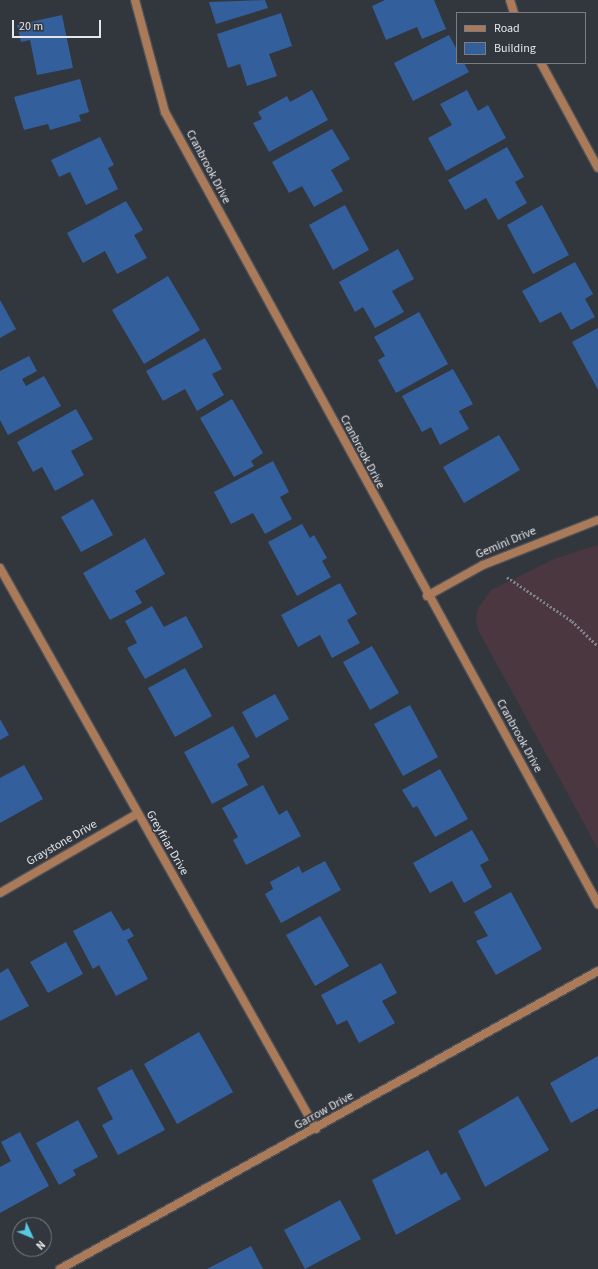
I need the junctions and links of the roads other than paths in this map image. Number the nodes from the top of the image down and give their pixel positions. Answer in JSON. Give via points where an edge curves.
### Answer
{"nodes":[{"id":1,"x":135,"y":0,"type":"edge"},
{"id":2,"x":510,"y":0,"type":"edge"},
{"id":3,"x":514,"y":12,"type":"edge"},
{"id":4,"x":542,"y":64,"type":"edge"},
{"id":5,"x":598,"y":168,"type":"edge"},
{"id":6,"x":598,"y":520,"type":"edge"},
{"id":7,"x":0,"y":568,"type":"edge"},
{"id":8,"x":427,"y":596,"type":"junction"},
{"id":9,"x":137,"y":814,"type":"junction"},
{"id":10,"x":0,"y":893,"type":"edge"},
{"id":11,"x":598,"y":904,"type":"edge"},
{"id":12,"x":598,"y":971,"type":"edge"},
{"id":13,"x":316,"y":1129,"type":"junction"},
{"id":14,"x":60,"y":1269,"type":"edge"}],
"edges":[{"from":1,"to":8,"type":"street","name":"Cranbrook Drive","via":[[165,112]]},
{"from":2,"to":3,"type":"street"},
{"from":4,"to":5,"type":"street"},
{"from":6,"to":8,"type":"street","name":"Gemini Drive","via":[[483,565]]},
{"from":7,"to":9,"type":"street","name":"Greyfriar Drive"},
{"from":8,"to":11,"type":"street","name":"Cranbrook Drive"},
{"from":9,"to":10,"type":"street","name":"Graystone Drive"},
{"from":9,"to":13,"type":"street","name":"Greyfriar Drive"},
{"from":12,"to":13,"type":"street","name":"Garrow Drive"},
{"from":13,"to":14,"type":"street","name":"Garrow Drive"}]}
